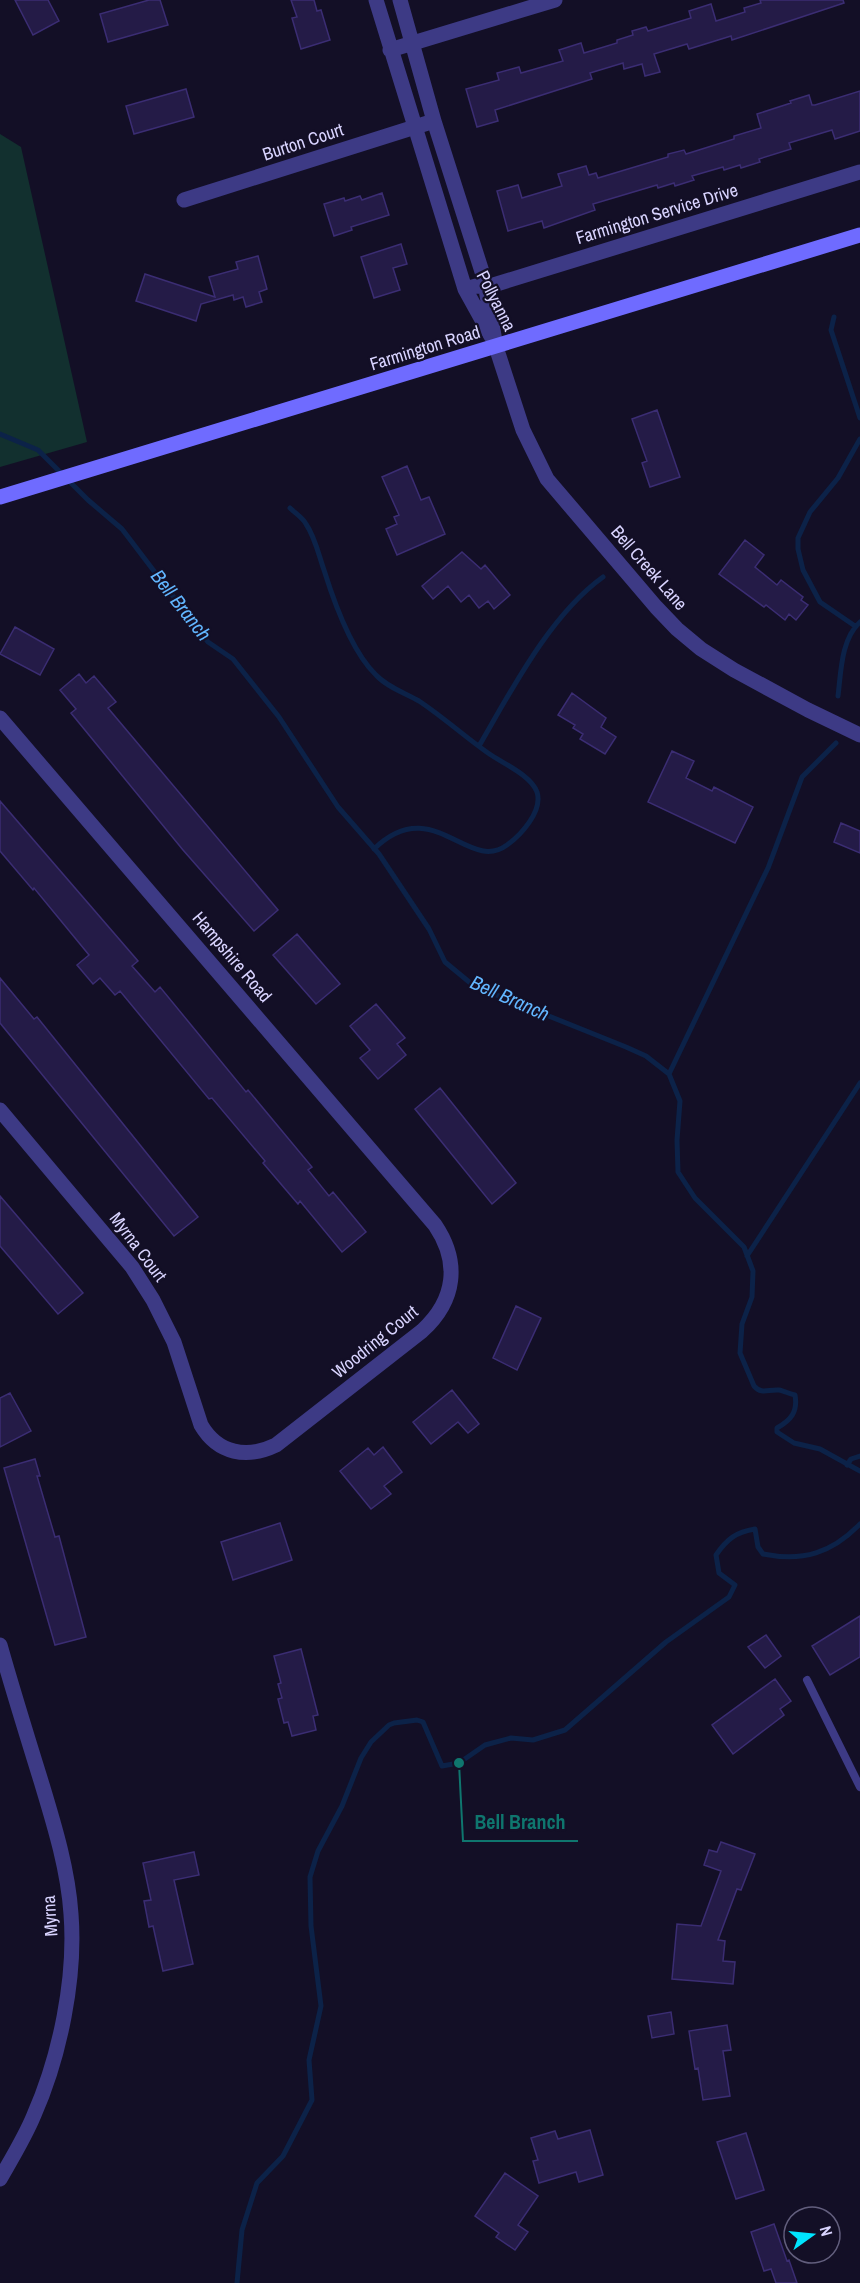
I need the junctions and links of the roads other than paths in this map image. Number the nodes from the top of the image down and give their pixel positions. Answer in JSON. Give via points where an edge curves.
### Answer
{"nodes":[{"id":1,"x":376,"y":0,"type":"edge"},
{"id":2,"x":399,"y":0,"type":"edge"},
{"id":3,"x":555,"y":0,"type":"edge"},
{"id":4,"x":412,"y":44,"type":"junction"},
{"id":5,"x":390,"y":50,"type":"junction"},
{"id":6,"x":435,"y":121,"type":"junction"},
{"id":7,"x":414,"y":127,"type":"junction"},
{"id":8,"x":860,"y":172,"type":"edge"},
{"id":9,"x":184,"y":200,"type":"dead end"},
{"id":10,"x":860,"y":235,"type":"edge"},
{"id":11,"x":487,"y":287,"type":"junction"},
{"id":12,"x":465,"y":289,"type":"junction"},
{"id":13,"x":496,"y":347,"type":"junction"},
{"id":14,"x":0,"y":497,"type":"edge"},
{"id":15,"x":0,"y":718,"type":"edge"},
{"id":16,"x":860,"y":735,"type":"edge"},
{"id":17,"x":0,"y":1110,"type":"edge"},
{"id":18,"x":396,"y":1179,"type":"joint"},
{"id":19,"x":233,"y":1451,"type":"joint"},
{"id":20,"x":0,"y":1645,"type":"edge"},
{"id":21,"x":4,"y":1673,"type":"edge"},
{"id":22,"x":807,"y":1680,"type":"dead end"},
{"id":23,"x":860,"y":1787,"type":"edge"},
{"id":24,"x":0,"y":2179,"type":"edge"}],
"edges":[{"from":1,"to":5,"type":"street","name":"Pollyanna"},
{"from":2,"to":4,"type":"street","name":"Pollyanna"},
{"from":3,"to":4,"type":"street"},
{"from":4,"to":5,"type":"street"},
{"from":4,"to":6,"type":"street","name":"Pollyanna"},
{"from":5,"to":7,"type":"street","name":"Pollyanna"},
{"from":6,"to":7,"type":"street","name":"Burton Court"},
{"from":6,"to":11,"type":"street","name":"Pollyanna"},
{"from":7,"to":9,"type":"street","name":"Burton Court"},
{"from":7,"to":12,"type":"street","name":"Pollyanna"},
{"from":8,"to":11,"type":"street","name":"Farmington Service Drive"},
{"from":10,"to":13,"type":"main road","name":"Farmington Road"},
{"from":11,"to":12,"type":"street","name":"Farmington Service Drive"},
{"from":11,"to":13,"type":"street","name":"Pollyanna"},
{"from":12,"to":13,"type":"street","name":"Pollyanna"},
{"from":13,"to":14,"type":"main road","name":"Farmington Road"},
{"from":13,"to":16,"type":"street","name":"Bell Creek Lane","via":[[523,430],[547,479],[656,607],[717,660]]},
{"from":15,"to":18,"type":"street","name":"Hampshire Road"},
{"from":17,"to":19,"type":"street","name":"Myrna Court","via":[[132,1267],[174,1342],[201,1425],[213,1441]]},
{"from":18,"to":19,"type":"street","name":"Woodring Court","via":[[435,1225],[449,1254],[452,1278],[440,1312],[422,1331],[276,1445],[254,1453]]},
{"from":20,"to":21,"type":"street","name":"Myrna"},
{"from":21,"to":24,"type":"street","name":"Myrna","via":[[66,1872],[71,1956],[61,2027],[48,2078],[34,2115]]},
{"from":22,"to":23,"type":"lane"}]}
